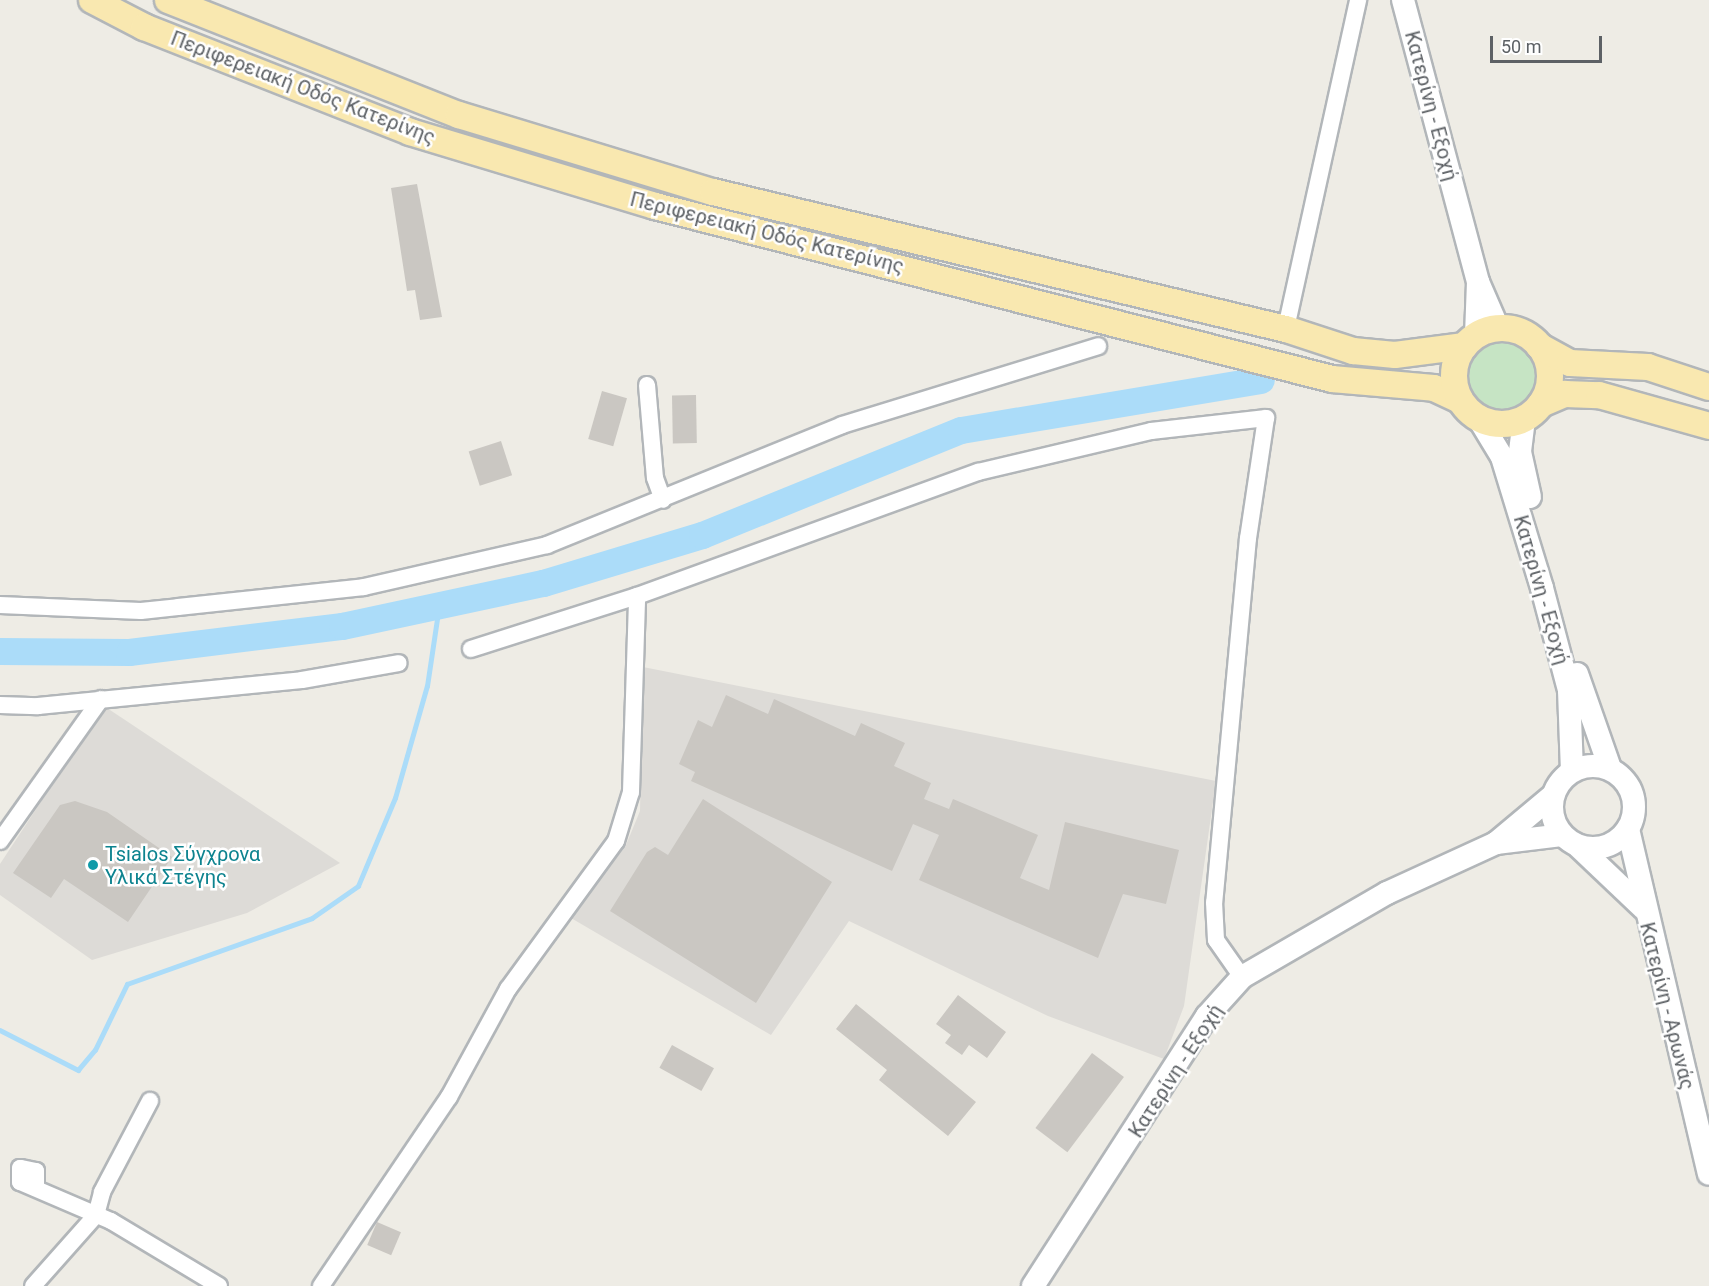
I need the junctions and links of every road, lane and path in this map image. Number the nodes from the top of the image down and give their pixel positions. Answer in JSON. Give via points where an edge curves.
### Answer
{"nodes":[{"id":1,"x":92,"y":0,"type":"edge"},
{"id":2,"x":168,"y":0,"type":"edge"},
{"id":3,"x":1358,"y":0,"type":"edge"},
{"id":4,"x":1403,"y":0,"type":"edge"},
{"id":5,"x":1288,"y":320,"type":"dead end"},
{"id":6,"x":1479,"y":337,"type":"junction"},
{"id":7,"x":1098,"y":345,"type":"dead end"},
{"id":8,"x":1539,"y":346,"type":"junction"},
{"id":9,"x":647,"y":385,"type":"dead end"},
{"id":10,"x":1709,"y":387,"type":"edge"},
{"id":11,"x":1460,"y":400,"type":"junction"},
{"id":12,"x":1533,"y":411,"type":"junction"},
{"id":13,"x":1479,"y":419,"type":"junction"},
{"id":14,"x":1709,"y":426,"type":"edge"},
{"id":15,"x":663,"y":500,"type":"junction"},
{"id":16,"x":637,"y":596,"type":"junction"},
{"id":17,"x":0,"y":605,"type":"edge"},
{"id":18,"x":471,"y":649,"type":"dead end"},
{"id":19,"x":399,"y":663,"type":"dead end"},
{"id":20,"x":101,"y":699,"type":"junction"},
{"id":21,"x":0,"y":705,"type":"edge"},
{"id":22,"x":1610,"y":768,"type":"junction"},
{"id":23,"x":1572,"y":770,"type":"junction"},
{"id":24,"x":1552,"y":796,"type":"junction"},
{"id":25,"x":1628,"y":829,"type":"junction"},
{"id":26,"x":1570,"y":840,"type":"junction"},
{"id":27,"x":0,"y":841,"type":"edge"},
{"id":28,"x":1496,"y":843,"type":"junction"},
{"id":29,"x":1643,"y":908,"type":"junction"},
{"id":30,"x":1242,"y":977,"type":"junction"},
{"id":31,"x":150,"y":1101,"type":"dead end"},
{"id":32,"x":1709,"y":1174,"type":"edge"},
{"id":33,"x":36,"y":1188,"type":"dead end"},
{"id":34,"x":96,"y":1215,"type":"junction"},
{"id":35,"x":33,"y":1286,"type":"edge"},
{"id":36,"x":219,"y":1286,"type":"edge"},
{"id":37,"x":321,"y":1286,"type":"edge"},
{"id":38,"x":1034,"y":1286,"type":"edge"}],
"edges":[{"from":1,"to":11,"type":"main road","name":"Περιφερειακή Οδός Κατερίνης","via":[[144,27],[410,132],[654,206],[1332,378],[1434,388]]},
{"from":2,"to":6,"type":"main road","name":"Περιφερειακή Οδός Κατερίνης","via":[[459,115],[713,192],[1286,329],[1353,351],[1395,355]]},
{"from":3,"to":5,"type":"street"},
{"from":4,"to":6,"type":"main road","name":"Κατερίνη - Εξοχή","via":[[1478,282]]},
{"from":6,"to":8,"type":"main road","via":[[1520,332]]},
{"from":6,"to":11,"type":"main road","via":[[1454,374]]},
{"from":7,"to":15,"type":"street","via":[[842,425]]},
{"from":8,"to":10,"type":"main road","via":[[1569,363],[1648,367]]},
{"from":8,"to":12,"type":"main road","via":[[1549,374]]},
{"from":9,"to":15,"type":"street","via":[[655,478]]},
{"from":11,"to":13,"type":"main road"},
{"from":12,"to":13,"type":"main road","via":[[1502,424]]},
{"from":12,"to":14,"type":"main road","via":[[1565,394],[1599,395]]},
{"from":12,"to":22,"type":"main road","name":"Κατερίνη - Εξοχή","via":[[1523,472],[1580,688]]},
{"from":13,"to":23,"type":"main road","name":"Κατερίνη - Εξοχή","via":[[1502,457],[1545,599],[1569,690]]},
{"from":15,"to":17,"type":"street","via":[[547,545],[364,587],[141,611]]},
{"from":16,"to":18,"type":"street"},
{"from":16,"to":30,"type":"street","via":[[978,472],[1150,431],[1266,418],[1248,538],[1214,902],[1216,940]]},
{"from":16,"to":37,"type":"street","via":[[631,792],[616,841],[508,989],[449,1097]]},
{"from":19,"to":20,"type":"street","via":[[302,680]]},
{"from":20,"to":21,"type":"street"},
{"from":20,"to":27,"type":"street"},
{"from":22,"to":23,"type":"main road"},
{"from":22,"to":25,"type":"main road","name":"Κατερίνη - Εξοχή","via":[[1634,797]]},
{"from":23,"to":24,"type":"main road","name":"Κατερίνη - Εξοχή"},
{"from":24,"to":26,"type":"main road","via":[[1551,813]]},
{"from":24,"to":28,"type":"main road","name":"Κατερίνη - Εξοχή"},
{"from":25,"to":26,"type":"main road","name":"Κατερίνη - Εξοχή","via":[[1606,846]]},
{"from":25,"to":29,"type":"main road","name":"Κατερίνη - Αρωνάς"},
{"from":26,"to":28,"type":"main road","name":"Κατερίνη - Εξοχή"},
{"from":26,"to":29,"type":"main road","name":"Κατερίνη - Αρωνάς"},
{"from":28,"to":30,"type":"main road","name":"Κατερίνη - Εξοχή","via":[[1387,893]]},
{"from":29,"to":32,"type":"main road","name":"Κατερίνη - Αρωνάς"},
{"from":30,"to":38,"type":"main road","name":"Κατερίνη - Εξοχή","via":[[1207,1016]]},
{"from":31,"to":34,"type":"street","via":[[102,1192]]},
{"from":33,"to":34,"type":"street"},
{"from":34,"to":35,"type":"street"},
{"from":34,"to":36,"type":"street"}]}
